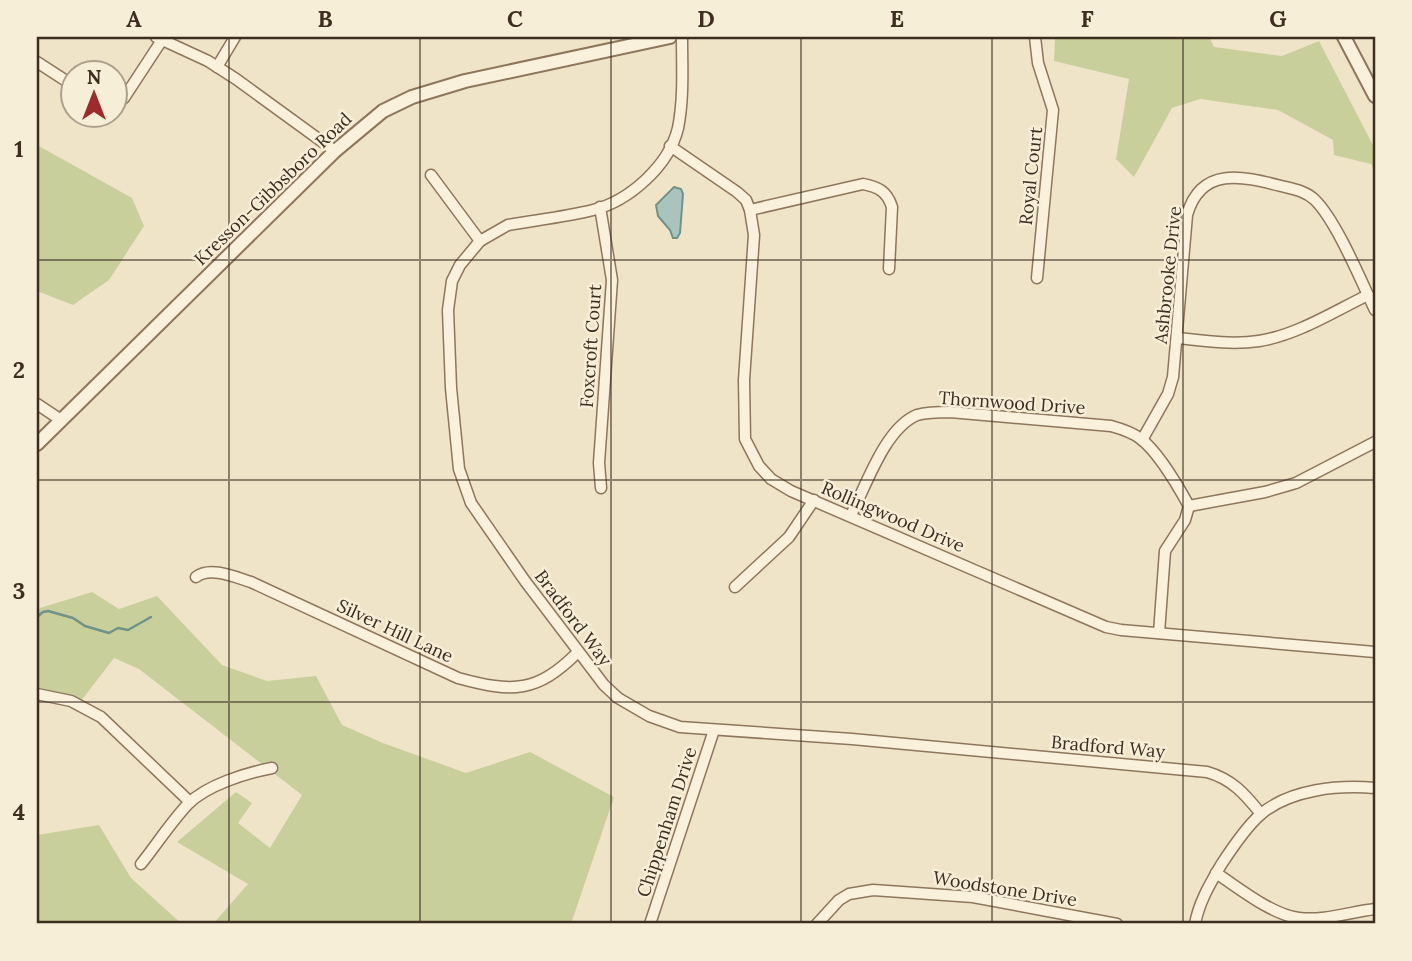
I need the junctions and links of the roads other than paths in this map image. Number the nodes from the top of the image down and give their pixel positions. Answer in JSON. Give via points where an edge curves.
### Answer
{"nodes":[{"id":1,"x":235,"y":37,"type":"edge"},
{"id":2,"x":670,"y":37,"type":"edge"},
{"id":3,"x":682,"y":37,"type":"edge"},
{"id":4,"x":1035,"y":37,"type":"edge"},
{"id":5,"x":1344,"y":37,"type":"edge"},
{"id":6,"x":159,"y":39,"type":"edge"},
{"id":7,"x":37,"y":62,"type":"edge"},
{"id":8,"x":217,"y":67,"type":"junction"},
{"id":9,"x":60,"y":77,"type":"edge"},
{"id":10,"x":130,"y":88,"type":"edge"},
{"id":11,"x":1375,"y":96,"type":"edge"},
{"id":12,"x":670,"y":146,"type":"junction"},
{"id":13,"x":335,"y":151,"type":"junction"},
{"id":14,"x":431,"y":175,"type":"dead end"},
{"id":15,"x":600,"y":207,"type":"junction"},
{"id":16,"x":750,"y":210,"type":"junction"},
{"id":17,"x":480,"y":241,"type":"junction"},
{"id":18,"x":890,"y":269,"type":"dead end"},
{"id":19,"x":1037,"y":278,"type":"dead end"},
{"id":20,"x":1368,"y":295,"type":"junction"},
{"id":21,"x":1375,"y":310,"type":"edge"},
{"id":22,"x":1178,"y":338,"type":"junction"},
{"id":23,"x":37,"y":404,"type":"edge"},
{"id":24,"x":61,"y":420,"type":"junction"},
{"id":25,"x":1143,"y":440,"type":"junction"},
{"id":26,"x":1375,"y":442,"type":"edge"},
{"id":27,"x":37,"y":444,"type":"edge"},
{"id":28,"x":601,"y":488,"type":"dead end"},
{"id":29,"x":814,"y":500,"type":"junction"},
{"id":30,"x":1189,"y":506,"type":"junction"},
{"id":31,"x":851,"y":515,"type":"junction"},
{"id":32,"x":196,"y":577,"type":"dead end"},
{"id":33,"x":735,"y":587,"type":"dead end"},
{"id":34,"x":1159,"y":633,"type":"junction"},
{"id":35,"x":578,"y":652,"type":"junction"},
{"id":36,"x":1375,"y":652,"type":"edge"},
{"id":37,"x":37,"y":694,"type":"edge"},
{"id":38,"x":714,"y":730,"type":"junction"},
{"id":39,"x":272,"y":768,"type":"dead end"},
{"id":40,"x":1375,"y":788,"type":"edge"},
{"id":41,"x":190,"y":802,"type":"junction"},
{"id":42,"x":1261,"y":814,"type":"junction"},
{"id":43,"x":141,"y":864,"type":"dead end"},
{"id":44,"x":1216,"y":873,"type":"junction"},
{"id":45,"x":1375,"y":909,"type":"edge"},
{"id":46,"x":650,"y":924,"type":"edge"},
{"id":47,"x":817,"y":924,"type":"edge"},
{"id":48,"x":1117,"y":924,"type":"edge"},
{"id":49,"x":1195,"y":924,"type":"edge"}],
"edges":[{"from":1,"to":8,"type":"street"},
{"from":2,"to":13,"type":"street","name":"Kresson-Gibbsboro Road","via":[[465,81],[412,97],[376,117]]},
{"from":3,"to":12,"type":"street","name":"Bradford Way","via":[[681,99]]},
{"from":4,"to":19,"type":"street","name":"Royal Court","via":[[1053,110]]},
{"from":5,"to":11,"type":"street"},
{"from":6,"to":8,"type":"street"},
{"from":6,"to":10,"type":"street"},
{"from":7,"to":9,"type":"street"},
{"from":8,"to":13,"type":"street"},
{"from":12,"to":15,"type":"street","name":"Bradford Way","via":[[646,180]]},
{"from":12,"to":16,"type":"street","via":[[737,192]]},
{"from":13,"to":24,"type":"street","name":"Kresson-Gibbsboro Road"},
{"from":14,"to":17,"type":"street"},
{"from":15,"to":17,"type":"street","name":"Bradford Way","via":[[508,225]]},
{"from":15,"to":28,"type":"street","name":"Foxcroft Court","via":[[612,280]]},
{"from":16,"to":18,"type":"street","via":[[863,184],[874,186],[889,197],[892,207]]},
{"from":16,"to":29,"type":"street","name":"Rollingwood Drive","via":[[754,235],[744,380],[745,439],[771,479]]},
{"from":17,"to":35,"type":"street","name":"Bradford Way","via":[[452,281],[448,310],[459,470],[471,503]]},
{"from":20,"to":21,"type":"street","name":"Ashbrooke Drive"},
{"from":20,"to":22,"type":"street","via":[[1266,340]]},
{"from":20,"to":22,"type":"street","name":"Ashbrooke Drive","via":[[1325,212],[1307,193],[1246,177],[1225,178],[1194,195],[1187,215]]},
{"from":22,"to":25,"type":"street","name":"Ashbrooke Drive","via":[[1168,394]]},
{"from":23,"to":24,"type":"street"},
{"from":24,"to":27,"type":"street","name":"Kresson-Gibbsboro Road"},
{"from":25,"to":30,"type":"street","name":"Thornwood Drive"},
{"from":25,"to":31,"type":"street","name":"Thornwood Drive","via":[[1111,426],[950,412],[918,415],[891,436]]},
{"from":26,"to":30,"type":"street","via":[[1296,483]]},
{"from":29,"to":31,"type":"street","name":"Rollingwood Drive"},
{"from":29,"to":33,"type":"street","via":[[789,537]]},
{"from":30,"to":34,"type":"street","via":[[1165,551]]},
{"from":31,"to":34,"type":"street","name":"Rollingwood Drive","via":[[1106,627]]},
{"from":32,"to":35,"type":"street","name":"Silver Hill Lane","via":[[210,573],[251,582],[458,678],[492,687],[542,681]]},
{"from":34,"to":36,"type":"street","name":"Rollingwood Drive"},
{"from":35,"to":38,"type":"street","name":"Bradford Way","via":[[604,685],[631,706],[680,727]]},
{"from":37,"to":41,"type":"street","via":[[71,701],[101,717]]},
{"from":38,"to":42,"type":"street","name":"Bradford Way","via":[[1207,772],[1245,792]]},
{"from":38,"to":46,"type":"street","name":"Chippenham Drive"},
{"from":39,"to":41,"type":"street","via":[[223,782]]},
{"from":40,"to":42,"type":"street","via":[[1314,791]]},
{"from":41,"to":43,"type":"street"},
{"from":42,"to":44,"type":"street"},
{"from":44,"to":45,"type":"street","via":[[1277,911],[1297,918]]},
{"from":44,"to":49,"type":"street"},
{"from":47,"to":48,"type":"street","name":"Woodstone Drive","via":[[839,900],[873,890],[973,897]]}]}
